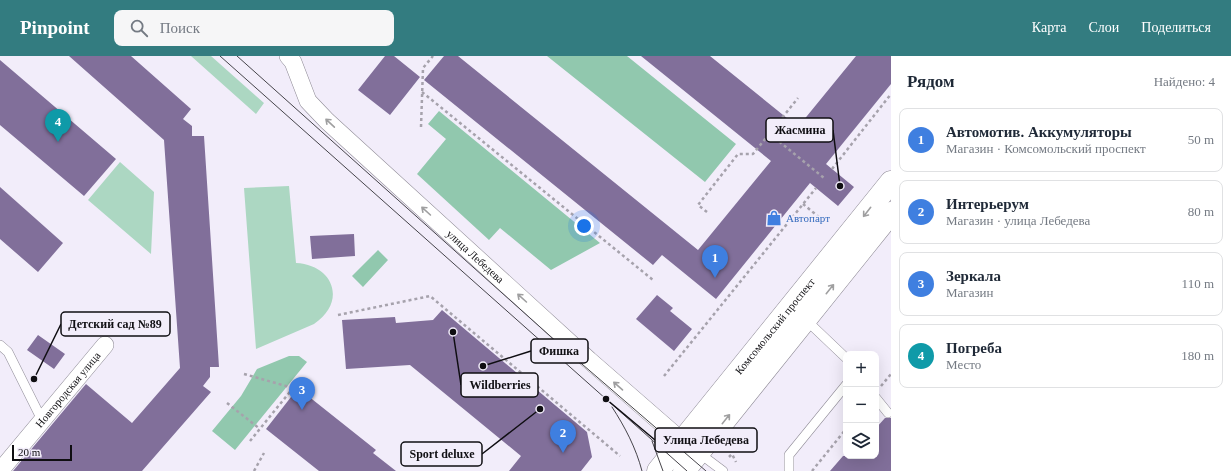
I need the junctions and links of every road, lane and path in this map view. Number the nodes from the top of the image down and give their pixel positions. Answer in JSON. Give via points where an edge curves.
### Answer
{"nodes":[{"id":1,"x":288,"y":56,"type":"edge"},
{"id":2,"x":433,"y":56,"type":"edge"},
{"id":3,"x":422,"y":92,"type":"junction"},
{"id":4,"x":891,"y":94,"type":"edge"},
{"id":5,"x":798,"y":98,"type":"dead end"},
{"id":6,"x":421,"y":127,"type":"dead end"},
{"id":7,"x":770,"y":134,"type":"junction"},
{"id":8,"x":832,"y":169,"type":"dead end"},
{"id":9,"x":824,"y":178,"type":"dead end"},
{"id":10,"x":891,"y":182,"type":"edge"},
{"id":11,"x":816,"y":188,"type":"dead end"},
{"id":12,"x":803,"y":204,"type":"junction"},
{"id":13,"x":707,"y":212,"type":"dead end"},
{"id":14,"x":891,"y":212,"type":"edge"},
{"id":15,"x":825,"y":222,"type":"dead end"},
{"id":16,"x":653,"y":280,"type":"dead end"},
{"id":17,"x":338,"y":315,"type":"dead end"},
{"id":18,"x":805,"y":319,"type":"junction"},
{"id":19,"x":0,"y":345,"type":"edge"},
{"id":20,"x":105,"y":345,"type":"dead end"},
{"id":21,"x":843,"y":355,"type":"edge"},
{"id":22,"x":244,"y":374,"type":"dead end"},
{"id":23,"x":891,"y":374,"type":"edge"},
{"id":24,"x":664,"y":376,"type":"dead end"},
{"id":25,"x":302,"y":377,"type":"dead end"},
{"id":26,"x":844,"y":387,"type":"edge"},
{"id":27,"x":293,"y":388,"type":"junction"},
{"id":28,"x":880,"y":388,"type":"dead end"},
{"id":29,"x":879,"y":402,"type":"edge"},
{"id":30,"x":227,"y":403,"type":"dead end"},
{"id":31,"x":888,"y":413,"type":"dead end"},
{"id":32,"x":42,"y":420,"type":"junction"},
{"id":33,"x":260,"y":429,"type":"junction"},
{"id":34,"x":843,"y":433,"type":"edge"},
{"id":35,"x":250,"y":441,"type":"dead end"},
{"id":36,"x":690,"y":447,"type":"junction"},
{"id":37,"x":264,"y":453,"type":"dead end"},
{"id":38,"x":620,"y":456,"type":"dead end"},
{"id":39,"x":0,"y":471,"type":"edge"},
{"id":40,"x":254,"y":471,"type":"edge"},
{"id":41,"x":658,"y":471,"type":"edge"},
{"id":42,"x":684,"y":471,"type":"edge"},
{"id":43,"x":723,"y":471,"type":"edge"},
{"id":44,"x":789,"y":471,"type":"edge"},
{"id":45,"x":812,"y":471,"type":"edge"}],
"edges":[{"from":36,"to":1,"type":"street","name":"улица Лебедева","one_way":true,"via":[[589,360],[327,121],[308,101],[293,62]]},
{"from":2,"to":3,"type":"path","via":[[423,68]]},
{"from":3,"to":6,"type":"path"},
{"from":3,"to":16,"type":"path"},
{"from":4,"to":8,"type":"path"},
{"from":5,"to":7,"type":"path"},
{"from":7,"to":9,"type":"path"},
{"from":7,"to":13,"type":"path","via":[[753,154],[738,154],[698,205]]},
{"from":10,"to":36,"type":"main road","name":"Комсомольский проспект","one_way":true},
{"from":11,"to":12,"type":"path"},
{"from":12,"to":15,"type":"path"},
{"from":12,"to":24,"type":"path"},
{"from":18,"to":14,"type":"main road","name":"Комсомольский проспект","one_way":true},
{"from":17,"to":38,"type":"path","via":[[430,296]]},
{"from":18,"to":21,"type":"lane"},
{"from":36,"to":18,"type":"main road","name":"Комсомольский проспект","one_way":true},
{"from":19,"to":32,"type":"lane","via":[[8,352]]},
{"from":20,"to":32,"type":"street","name":"Новгородская улица"},
{"from":22,"to":27,"type":"path"},
{"from":23,"to":28,"type":"path"},
{"from":25,"to":27,"type":"path"},
{"from":26,"to":44,"type":"lane","via":[[789,455]]},
{"from":27,"to":33,"type":"path"},
{"from":29,"to":31,"type":"lane"},
{"from":30,"to":33,"type":"path"},
{"from":32,"to":39,"type":"street","name":"Новгородская улица"},
{"from":33,"to":35,"type":"path"},
{"from":34,"to":45,"type":"path"},
{"from":36,"to":41,"type":"main road","name":"Комсомольский проспект"},
{"from":36,"to":42,"type":"main road","name":"Комсомольский проспект"},
{"from":36,"to":43,"type":"lane"},
{"from":37,"to":40,"type":"path"}]}
